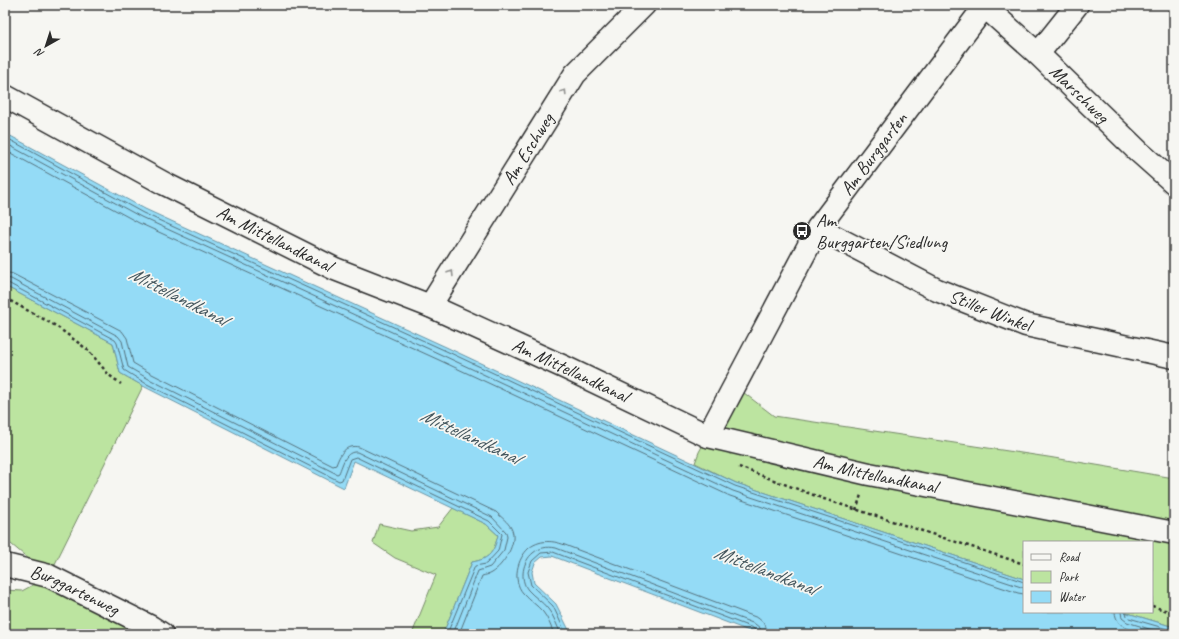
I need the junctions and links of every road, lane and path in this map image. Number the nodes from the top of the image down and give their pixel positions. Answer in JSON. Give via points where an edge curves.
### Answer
{"nodes":[{"id":1,"x":644,"y":5,"type":"edge"},
{"id":2,"x":1078,"y":5,"type":"edge"},
{"id":3,"x":984,"y":6,"type":"edge"},
{"id":4,"x":1038,"y":54,"type":"junction"},
{"id":5,"x":5,"y":96,"type":"edge"},
{"id":6,"x":1174,"y":183,"type":"edge"},
{"id":7,"x":818,"y":228,"type":"junction"},
{"id":8,"x":5,"y":298,"type":"edge"},
{"id":9,"x":430,"y":306,"type":"junction"},
{"id":10,"x":1174,"y":357,"type":"edge"},
{"id":11,"x":121,"y":384,"type":"dead end"},
{"id":12,"x":708,"y":436,"type":"junction"},
{"id":13,"x":1174,"y":533,"type":"edge"},
{"id":14,"x":5,"y":565,"type":"edge"},
{"id":15,"x":1153,"y":606,"type":"edge"},
{"id":16,"x":1174,"y":613,"type":"edge"},
{"id":17,"x":162,"y":634,"type":"edge"}],
"edges":[{"from":9,"to":1,"type":"street","name":"Am Eschweg","one_way":true,"via":[[576,74]]},
{"from":2,"to":4,"type":"street"},
{"from":3,"to":4,"type":"street","name":"Marschweg"},
{"from":3,"to":7,"type":"street","name":"Am Burggarten"},
{"from":4,"to":6,"type":"street","name":"Marschweg"},
{"from":5,"to":9,"type":"street","name":"Am Mittellandkanal","via":[[165,184],[335,269]]},
{"from":7,"to":10,"type":"street","name":"Stiller Winkel","via":[[937,290],[1026,325]]},
{"from":7,"to":12,"type":"street","name":"Am Burggarten"},
{"from":8,"to":11,"type":"path","via":[[56,326],[88,350],[109,375]]},
{"from":9,"to":12,"type":"street","name":"Am Mittellandkanal"},
{"from":12,"to":13,"type":"street","name":"Am Mittellandkanal","via":[[869,474]]},
{"from":14,"to":17,"type":"street","name":"Burggartenweg","via":[[49,576],[151,626]]},
{"from":15,"to":16,"type":"path"}]}
